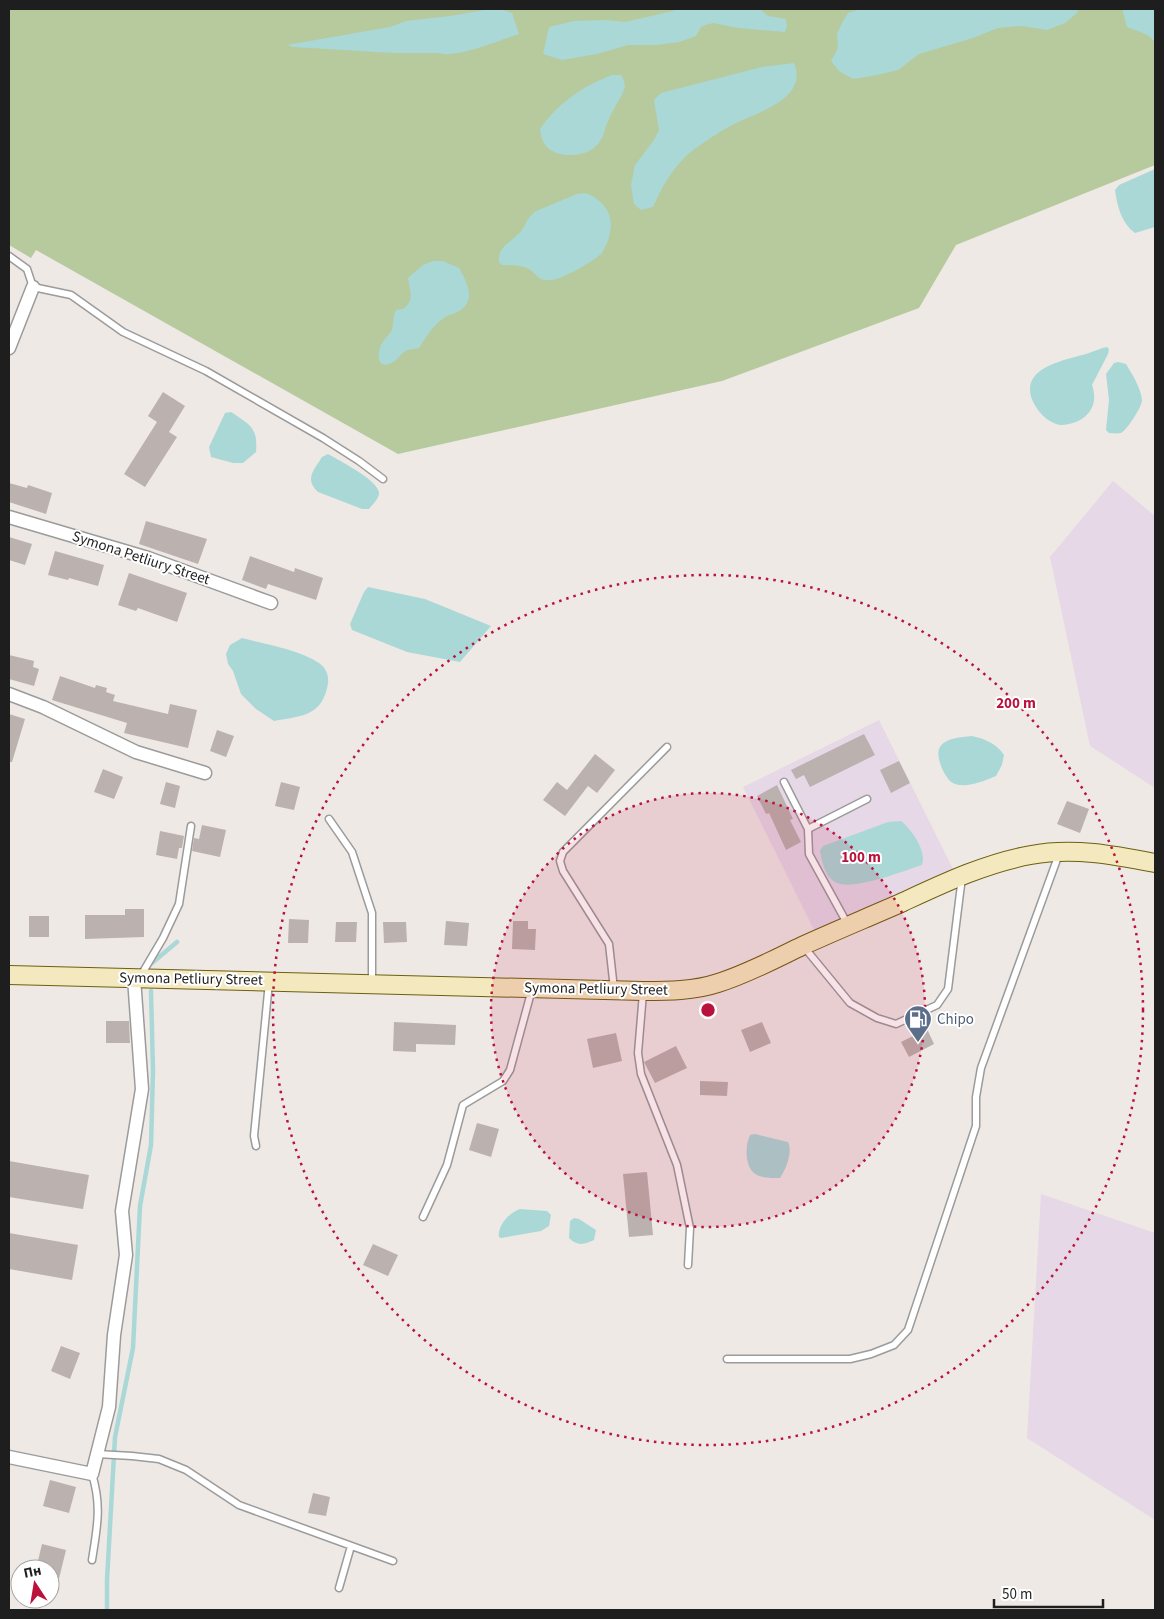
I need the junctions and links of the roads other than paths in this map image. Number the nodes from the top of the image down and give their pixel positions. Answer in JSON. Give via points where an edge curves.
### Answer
{"nodes":[{"id":1,"x":9,"y":256,"type":"edge"},
{"id":2,"x":33,"y":286,"type":"junction"},
{"id":3,"x":9,"y":348,"type":"edge"},
{"id":4,"x":384,"y":479,"type":"dead end"},
{"id":5,"x":9,"y":517,"type":"edge"},
{"id":6,"x":271,"y":603,"type":"dead end"},
{"id":7,"x":9,"y":694,"type":"edge"},
{"id":8,"x":667,"y":747,"type":"dead end"},
{"id":9,"x":205,"y":773,"type":"dead end"},
{"id":10,"x":784,"y":782,"type":"dead end"},
{"id":11,"x":867,"y":799,"type":"dead end"},
{"id":12,"x":329,"y":819,"type":"dead end"},
{"id":13,"x":191,"y":826,"type":"dead end"},
{"id":14,"x":808,"y":829,"type":"junction"},
{"id":15,"x":1060,"y":852,"type":"junction"},
{"id":16,"x":1155,"y":863,"type":"edge"},
{"id":17,"x":962,"y":876,"type":"junction"},
{"id":18,"x":848,"y":926,"type":"junction"},
{"id":19,"x":804,"y":946,"type":"junction"},
{"id":20,"x":9,"y":975,"type":"edge"},
{"id":21,"x":137,"y":978,"type":"junction"},
{"id":22,"x":269,"y":981,"type":"junction"},
{"id":23,"x":372,"y":983,"type":"junction"},
{"id":24,"x":533,"y":988,"type":"junction"},
{"id":25,"x":614,"y":990,"type":"junction"},
{"id":26,"x":643,"y":991,"type":"junction"},
{"id":27,"x":256,"y":1146,"type":"dead end"},
{"id":28,"x":423,"y":1217,"type":"dead end"},
{"id":29,"x":688,"y":1265,"type":"dead end"},
{"id":30,"x":727,"y":1359,"type":"dead end"},
{"id":31,"x":101,"y":1455,"type":"junction"},
{"id":32,"x":9,"y":1457,"type":"edge"},
{"id":33,"x":92,"y":1474,"type":"junction"},
{"id":34,"x":351,"y":1546,"type":"junction"},
{"id":35,"x":92,"y":1560,"type":"dead end"},
{"id":36,"x":393,"y":1561,"type":"dead end"},
{"id":37,"x":339,"y":1588,"type":"dead end"}],
"edges":[{"from":1,"to":2,"type":"lane","via":[[27,269]]},
{"from":2,"to":3,"type":"street"},
{"from":2,"to":4,"type":"lane","via":[[71,294],[123,332],[206,371],[323,438]]},
{"from":5,"to":6,"type":"street","name":"Symona Petliury Street","via":[[148,558]]},
{"from":7,"to":9,"type":"street","via":[[43,706],[136,752]]},
{"from":8,"to":25,"type":"lane","via":[[563,852],[560,861],[563,871],[609,944]]},
{"from":10,"to":14,"type":"lane"},
{"from":11,"to":14,"type":"lane"},
{"from":12,"to":23,"type":"lane","via":[[352,852],[372,913]]},
{"from":13,"to":21,"type":"lane","via":[[178,904],[163,938]]},
{"from":14,"to":18,"type":"lane","via":[[809,854]]},
{"from":15,"to":16,"type":"main road","name":"Symona Petliury Street","via":[[1110,854]]},
{"from":15,"to":17,"type":"main road","name":"Symona Petliury Street","via":[[1031,855]]},
{"from":15,"to":30,"type":"lane","via":[[981,1068],[976,1126],[908,1330],[894,1345],[850,1359]]},
{"from":17,"to":18,"type":"main road","name":"Symona Petliury Street"},
{"from":17,"to":19,"type":"lane","via":[[948,989],[937,1005],[896,1024],[877,1018],[850,1002]]},
{"from":18,"to":19,"type":"main road","name":"Symona Petliury Street"},
{"from":19,"to":26,"type":"main road","name":"Symona Petliury Street","via":[[718,983],[686,990]]},
{"from":20,"to":21,"type":"main road","name":"Symona Petliury Street"},
{"from":21,"to":22,"type":"main road","name":"Symona Petliury Street"},
{"from":21,"to":31,"type":"street","via":[[142,1090],[122,1211],[126,1255]]},
{"from":22,"to":23,"type":"main road","name":"Symona Petliury Street"},
{"from":22,"to":27,"type":"lane","via":[[254,1136]]},
{"from":23,"to":24,"type":"main road","name":"Symona Petliury Street"},
{"from":24,"to":25,"type":"main road","name":"Symona Petliury Street"},
{"from":24,"to":28,"type":"lane","via":[[510,1070],[503,1081],[463,1105],[446,1165]]},
{"from":25,"to":26,"type":"main road","name":"Symona Petliury Street"},
{"from":26,"to":29,"type":"lane","via":[[638,1053],[641,1074],[677,1165],[690,1228]]},
{"from":31,"to":33,"type":"street"},
{"from":31,"to":34,"type":"lane","via":[[159,1459],[186,1470],[239,1505]]},
{"from":32,"to":33,"type":"street"},
{"from":33,"to":35,"type":"lane","via":[[98,1491],[99,1511]]},
{"from":34,"to":36,"type":"lane"},
{"from":34,"to":37,"type":"lane"}]}
